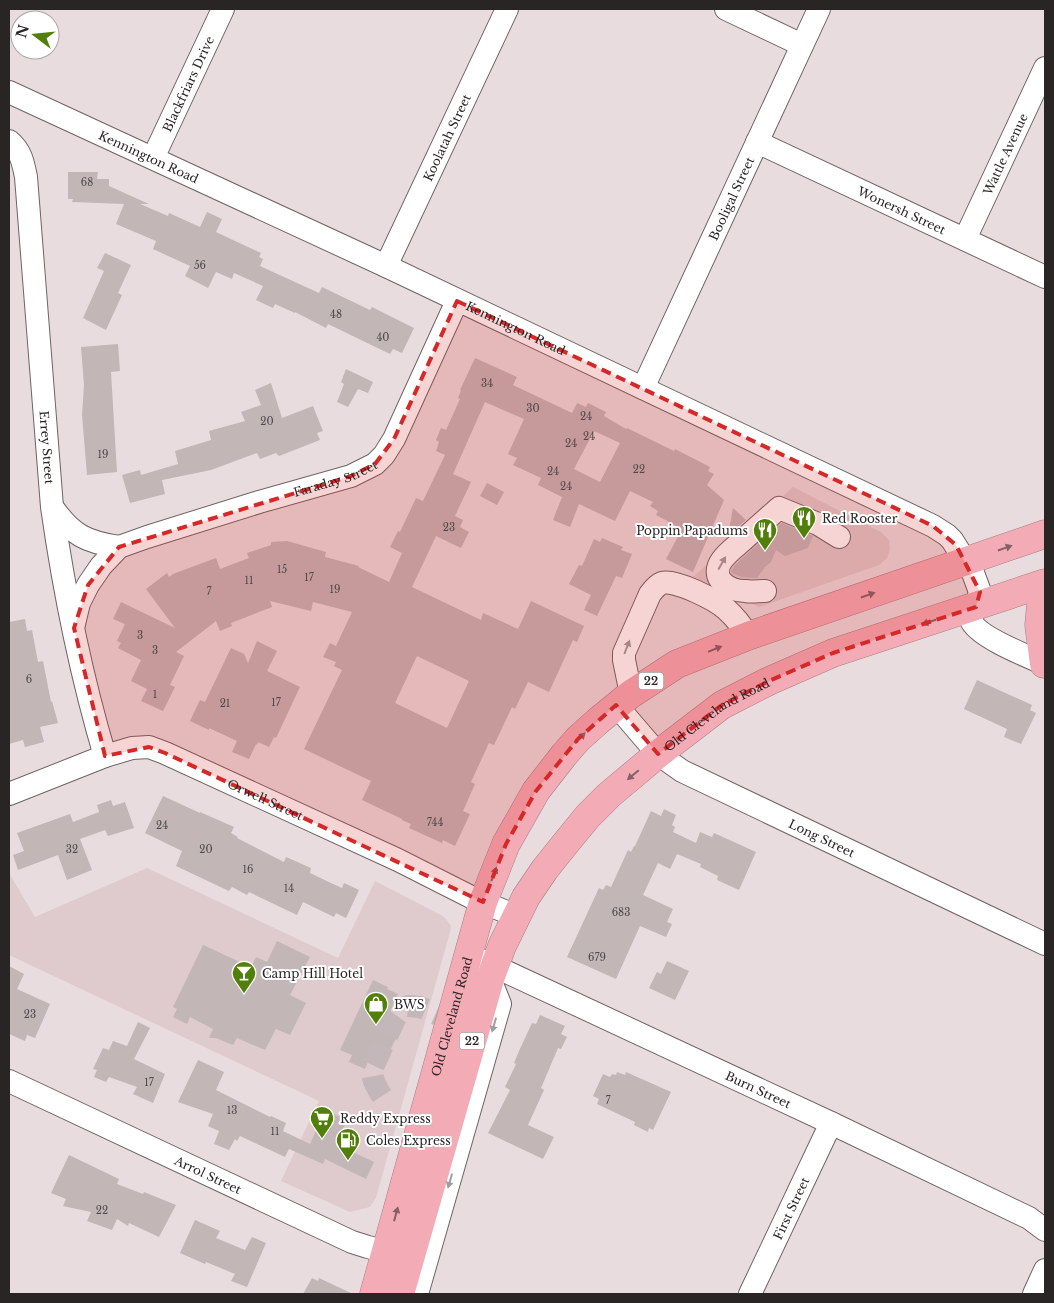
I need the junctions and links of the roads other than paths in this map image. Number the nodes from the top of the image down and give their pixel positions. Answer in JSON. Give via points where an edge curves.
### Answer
{"nodes":[{"id":1,"x":223,"y":9,"type":"edge"},
{"id":2,"x":507,"y":9,"type":"edge"},
{"id":3,"x":726,"y":9,"type":"edge"},
{"id":4,"x":819,"y":9,"type":"edge"},
{"id":5,"x":802,"y":45,"type":"junction"},
{"id":6,"x":1045,"y":68,"type":"edge"},
{"id":7,"x":9,"y":92,"type":"edge"},
{"id":8,"x":9,"y":141,"type":"edge"},
{"id":9,"x":757,"y":142,"type":"junction"},
{"id":10,"x":153,"y":158,"type":"junction"},
{"id":11,"x":965,"y":239,"type":"junction"},
{"id":12,"x":386,"y":266,"type":"junction"},
{"id":13,"x":1045,"y":277,"type":"edge"},
{"id":14,"x":457,"y":301,"type":"junction"},
{"id":15,"x":643,"y":388,"type":"junction"},
{"id":16,"x":52,"y":507,"type":"junction"},
{"id":17,"x":1045,"y":534,"type":"edge"},
{"id":18,"x":839,"y":537,"type":"dead end"},
{"id":19,"x":118,"y":547,"type":"junction"},
{"id":20,"x":965,"y":562,"type":"junction"},
{"id":21,"x":1044,"y":583,"type":"edge"},
{"id":22,"x":765,"y":590,"type":"dead end"},
{"id":23,"x":976,"y":607,"type":"junction"},
{"id":24,"x":74,"y":628,"type":"junction"},
{"id":25,"x":748,"y":636,"type":"junction"},
{"id":26,"x":1044,"y":664,"type":"edge"},
{"id":27,"x":624,"y":700,"type":"junction"},
{"id":28,"x":658,"y":754,"type":"junction"},
{"id":29,"x":105,"y":756,"type":"junction"},
{"id":30,"x":9,"y":794,"type":"edge"},
{"id":31,"x":483,"y":902,"type":"junction"},
{"id":32,"x":516,"y":916,"type":"junction"},
{"id":33,"x":1045,"y":944,"type":"edge"},
{"id":34,"x":469,"y":954,"type":"junction"},
{"id":35,"x":492,"y":972,"type":"junction"},
{"id":36,"x":9,"y":1081,"type":"edge"},
{"id":37,"x":831,"y":1123,"type":"junction"},
{"id":38,"x":1045,"y":1230,"type":"edge"},
{"id":39,"x":398,"y":1255,"type":"junction"},
{"id":40,"x":1045,"y":1270,"type":"edge"},
{"id":41,"x":374,"y":1294,"type":"edge"},
{"id":42,"x":400,"y":1294,"type":"edge"},
{"id":43,"x":417,"y":1294,"type":"edge"},
{"id":44,"x":750,"y":1294,"type":"edge"},
{"id":45,"x":1034,"y":1294,"type":"edge"}],
"edges":[{"from":1,"to":10,"type":"street","name":"Blackfriars Drive"},
{"from":2,"to":12,"type":"street","name":"Koolatah Street"},
{"from":3,"to":5,"type":"street"},
{"from":4,"to":5,"type":"street","name":"Booligal Street"},
{"from":5,"to":9,"type":"street","name":"Booligal Street"},
{"from":6,"to":11,"type":"street","name":"Wattle Avenue"},
{"from":7,"to":10,"type":"street","name":"Kennington Road"},
{"from":8,"to":16,"type":"street","name":"Errey Street","via":[[23,161],[26,177]]},
{"from":9,"to":11,"type":"street","name":"Wonersh Street"},
{"from":9,"to":15,"type":"street","name":"Booligal Street"},
{"from":10,"to":12,"type":"street","name":"Kennington Road"},
{"from":11,"to":13,"type":"street","name":"Wonersh Street"},
{"from":12,"to":14,"type":"street","name":"Kennington Road"},
{"from":14,"to":15,"type":"street","name":"Kennington Road"},
{"from":14,"to":19,"type":"street","name":"Faraday Street","via":[[394,438],[375,464],[350,476]]},
{"from":15,"to":20,"type":"street","name":"Kennington Road","via":[[933,526],[956,545]]},
{"from":16,"to":19,"type":"street","via":[[72,531],[86,539]]},
{"from":16,"to":24,"type":"street","name":"Errey Street"},
{"from":20,"to":17,"type":"highway","name":"Old Cleveland Road","number":"22","one_way":true},
{"from":22,"to":18,"type":"street","one_way":true,"via":[[745,591],[725,585],[717,574],[718,567],[730,551],[780,508]]},
{"from":19,"to":24,"type":"street","name":"Faraday Street","via":[[88,585],[79,603]]},
{"from":20,"to":23,"type":"street","name":"Kennington Road","via":[[980,592]]},
{"from":25,"to":20,"type":"highway","name":"Old Cleveland Road","number":"22","one_way":true},
{"from":21,"to":23,"type":"highway","name":"Old Cleveland Road","number":"22"},
{"from":21,"to":26,"type":"highway","via":[[1039,625]]},
{"from":23,"to":26,"type":"street","name":"Kennington Road","via":[[972,622],[984,634]]},
{"from":23,"to":28,"type":"highway","name":"Old Cleveland Road","number":"22","one_way":true,"via":[[832,653],[768,681],[722,705]]},
{"from":24,"to":29,"type":"street","name":"Errey Street","via":[[91,709]]},
{"from":27,"to":25,"type":"highway","name":"Old Cleveland Road","number":"22","one_way":true,"via":[[677,664]]},
{"from":27,"to":25,"type":"street","one_way":true,"via":[[624,652],[650,594],[662,583],[690,589],[724,607]]},
{"from":27,"to":28,"type":"street","name":"Long Street"},
{"from":31,"to":27,"type":"highway","name":"Old Cleveland Road","number":"22","one_way":true,"via":[[506,844],[536,791],[578,739]]},
{"from":28,"to":32,"type":"highway","name":"Old Cleveland Road","number":"22","one_way":true,"via":[[588,816],[545,869]]},
{"from":28,"to":33,"type":"street","name":"Long Street","via":[[682,771]]},
{"from":29,"to":30,"type":"street","name":"Orwell Street"},
{"from":29,"to":31,"type":"street","name":"Orwell Street","via":[[149,747],[165,753]]},
{"from":31,"to":32,"type":"street","name":"Orwell Street"},
{"from":31,"to":34,"type":"highway","name":"Old Cleveland Road","number":"22"},
{"from":32,"to":35,"type":"highway","name":"Old Cleveland Road","number":"22"},
{"from":34,"to":35,"type":"street","name":"Burn Street"},
{"from":39,"to":34,"type":"highway","name":"Old Cleveland Road","number":"22","one_way":true},
{"from":35,"to":37,"type":"street","name":"Burn Street"},
{"from":35,"to":39,"type":"highway","name":"Old Cleveland Road","number":"22"},
{"from":35,"to":43,"type":"street","one_way":true,"via":[[500,1004]]},
{"from":36,"to":39,"type":"street","name":"Arrol Street","via":[[352,1242]]},
{"from":37,"to":38,"type":"street","name":"Burn Street","via":[[1029,1218]]},
{"from":37,"to":44,"type":"street","name":"First Street"},
{"from":39,"to":41,"type":"highway","name":"Old Cleveland Road","number":"22"},
{"from":39,"to":42,"type":"highway","name":"Old Cleveland Road","number":"22"},
{"from":40,"to":45,"type":"street"}]}
